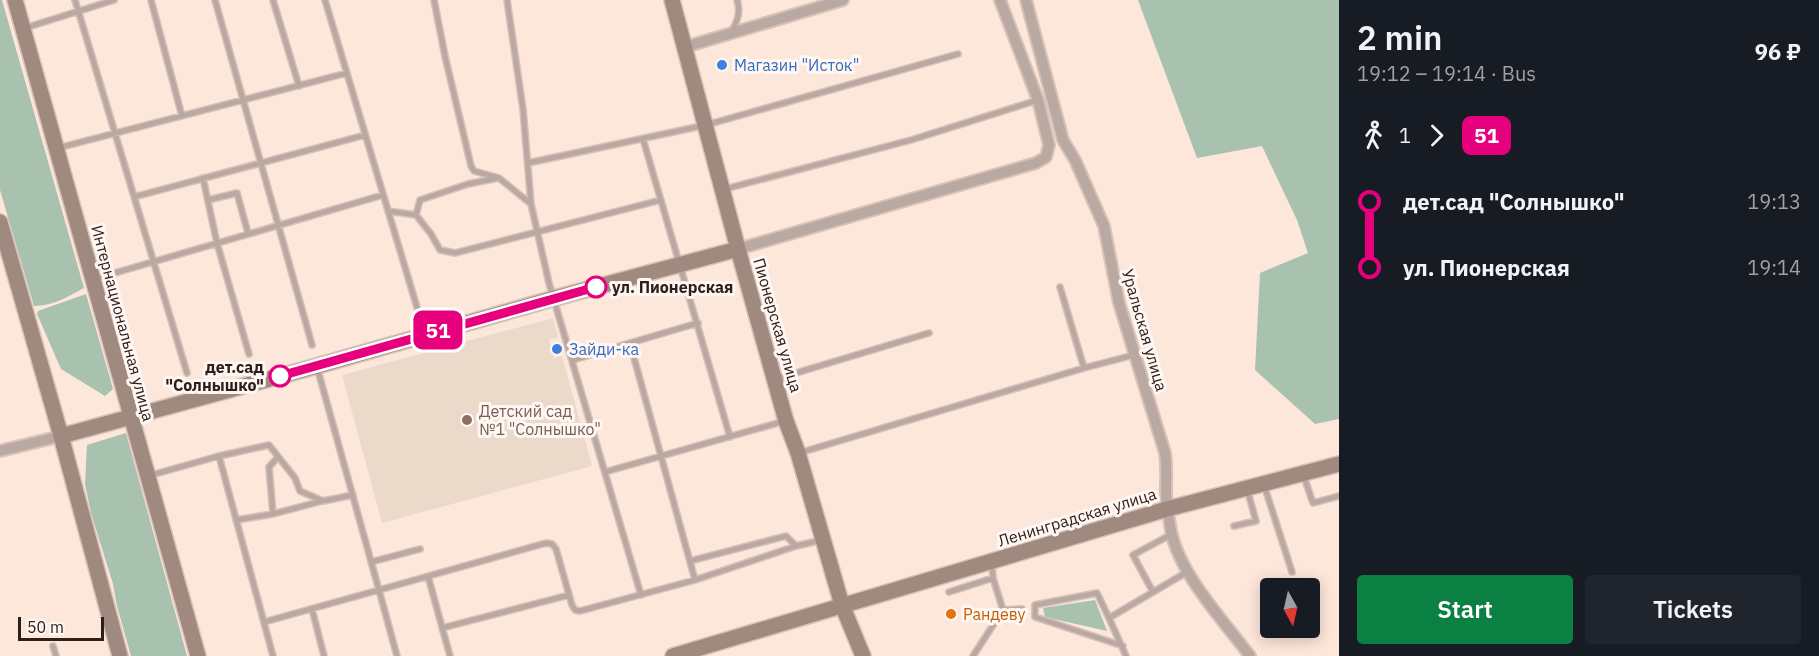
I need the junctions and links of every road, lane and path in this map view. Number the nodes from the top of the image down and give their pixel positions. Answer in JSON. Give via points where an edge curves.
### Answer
{"nodes":[{"id":1,"x":15,"y":0,"type":"edge"},
{"id":2,"x":75,"y":0,"type":"edge"},
{"id":3,"x":114,"y":0,"type":"edge"},
{"id":4,"x":151,"y":0,"type":"edge"},
{"id":5,"x":214,"y":0,"type":"edge"},
{"id":6,"x":273,"y":0,"type":"edge"},
{"id":7,"x":326,"y":0,"type":"edge"},
{"id":8,"x":434,"y":0,"type":"edge"},
{"id":9,"x":507,"y":0,"type":"edge"},
{"id":10,"x":672,"y":0,"type":"edge"},
{"id":11,"x":737,"y":0,"type":"edge"},
{"id":12,"x":843,"y":0,"type":"edge"},
{"id":13,"x":1000,"y":0,"type":"edge"},
{"id":14,"x":1026,"y":0,"type":"edge"},
{"id":15,"x":79,"y":12,"type":"junction"},
{"id":16,"x":23,"y":29,"type":"junction"},
{"id":17,"x":730,"y":34,"type":"junction"},
{"id":18,"x":685,"y":47,"type":"junction"},
{"id":19,"x":958,"y":54,"type":"dead end"},
{"id":20,"x":347,"y":73,"type":"junction"},
{"id":21,"x":298,"y":86,"type":"junction"},
{"id":22,"x":243,"y":100,"type":"junction"},
{"id":23,"x":1038,"y":100,"type":"junction"},
{"id":24,"x":182,"y":116,"type":"junction"},
{"id":25,"x":706,"y":126,"type":"junction"},
{"id":26,"x":115,"y":133,"type":"junction"},
{"id":27,"x":365,"y":135,"type":"junction"},
{"id":28,"x":643,"y":139,"type":"junction"},
{"id":29,"x":1063,"y":140,"type":"junction"},
{"id":30,"x":1048,"y":145,"type":"junction"},
{"id":31,"x":56,"y":148,"type":"junction"},
{"id":32,"x":261,"y":162,"type":"junction"},
{"id":33,"x":528,"y":163,"type":"junction"},
{"id":34,"x":203,"y":178,"type":"junction"},
{"id":35,"x":499,"y":178,"type":"junction"},
{"id":36,"x":723,"y":190,"type":"junction"},
{"id":37,"x":383,"y":195,"type":"junction"},
{"id":38,"x":134,"y":197,"type":"junction"},
{"id":39,"x":208,"y":200,"type":"junction"},
{"id":40,"x":661,"y":200,"type":"junction"},
{"id":41,"x":531,"y":204,"type":"junction"},
{"id":42,"x":388,"y":211,"type":"junction"},
{"id":43,"x":416,"y":215,"type":"junction"},
{"id":44,"x":0,"y":222,"type":"edge"},
{"id":45,"x":278,"y":224,"type":"junction"},
{"id":46,"x":537,"y":231,"type":"junction"},
{"id":47,"x":248,"y":233,"type":"junction"},
{"id":48,"x":217,"y":243,"type":"junction"},
{"id":49,"x":738,"y":249,"type":"junction"},
{"id":50,"x":154,"y":261,"type":"junction"},
{"id":51,"x":680,"y":264,"type":"junction"},
{"id":52,"x":92,"y":279,"type":"junction"},
{"id":53,"x":1060,"y":287,"type":"dead end"},
{"id":54,"x":555,"y":298,"type":"junction"},
{"id":55,"x":698,"y":323,"type":"junction"},
{"id":56,"x":929,"y":333,"type":"dead end"},
{"id":57,"x":425,"y":334,"type":"junction"},
{"id":58,"x":630,"y":343,"type":"junction"},
{"id":59,"x":312,"y":345,"type":"dead end"},
{"id":60,"x":249,"y":354,"type":"dead end"},
{"id":61,"x":1134,"y":355,"type":"junction"},
{"id":62,"x":573,"y":360,"type":"junction"},
{"id":63,"x":316,"y":366,"type":"junction"},
{"id":64,"x":1084,"y":368,"type":"junction"},
{"id":65,"x":187,"y":373,"type":"dead end"},
{"id":66,"x":774,"y":380,"type":"junction"},
{"id":67,"x":130,"y":416,"type":"junction"},
{"id":68,"x":786,"y":421,"type":"junction"},
{"id":69,"x":61,"y":436,"type":"junction"},
{"id":70,"x":730,"y":436,"type":"junction"},
{"id":71,"x":0,"y":452,"type":"edge"},
{"id":72,"x":798,"y":453,"type":"junction"},
{"id":73,"x":219,"y":456,"type":"junction"},
{"id":74,"x":661,"y":456,"type":"junction"},
{"id":75,"x":278,"y":457,"type":"junction"},
{"id":76,"x":1339,"y":464,"type":"edge"},
{"id":77,"x":605,"y":472,"type":"junction"},
{"id":78,"x":1303,"y":473,"type":"junction"},
{"id":79,"x":146,"y":476,"type":"junction"},
{"id":80,"x":1263,"y":483,"type":"junction"},
{"id":81,"x":1247,"y":488,"type":"junction"},
{"id":82,"x":352,"y":495,"type":"junction"},
{"id":83,"x":1339,"y":496,"type":"edge"},
{"id":84,"x":323,"y":501,"type":"junction"},
{"id":85,"x":1167,"y":509,"type":"junction"},
{"id":86,"x":273,"y":514,"type":"junction"},
{"id":87,"x":236,"y":520,"type":"junction"},
{"id":88,"x":1234,"y":526,"type":"dead end"},
{"id":89,"x":1172,"y":534,"type":"junction"},
{"id":90,"x":823,"y":540,"type":"junction"},
{"id":91,"x":796,"y":546,"type":"junction"},
{"id":92,"x":420,"y":549,"type":"dead end"},
{"id":93,"x":690,"y":561,"type":"junction"},
{"id":94,"x":992,"y":561,"type":"junction"},
{"id":95,"x":371,"y":562,"type":"junction"},
{"id":96,"x":1187,"y":572,"type":"junction"},
{"id":97,"x":1292,"y":572,"type":"dead end"},
{"id":98,"x":428,"y":576,"type":"junction"},
{"id":99,"x":993,"y":578,"type":"junction"},
{"id":100,"x":695,"y":580,"type":"junction"},
{"id":101,"x":379,"y":590,"type":"junction"},
{"id":102,"x":949,"y":592,"type":"dead end"},
{"id":103,"x":1154,"y":592,"type":"junction"},
{"id":104,"x":569,"y":595,"type":"junction"},
{"id":105,"x":640,"y":595,"type":"junction"},
{"id":106,"x":842,"y":605,"type":"junction"},
{"id":107,"x":312,"y":609,"type":"junction"},
{"id":108,"x":1022,"y":609,"type":"dead end"},
{"id":109,"x":1004,"y":610,"type":"junction"},
{"id":110,"x":1109,"y":618,"type":"junction"},
{"id":111,"x":264,"y":622,"type":"junction"},
{"id":112,"x":442,"y":628,"type":"junction"},
{"id":113,"x":53,"y":646,"type":"dead end"},
{"id":114,"x":1123,"y":646,"type":"junction"},
{"id":115,"x":56,"y":656,"type":"edge"},
{"id":116,"x":120,"y":656,"type":"edge"},
{"id":117,"x":198,"y":656,"type":"edge"},
{"id":118,"x":273,"y":656,"type":"edge"},
{"id":119,"x":324,"y":656,"type":"edge"},
{"id":120,"x":397,"y":656,"type":"edge"},
{"id":121,"x":450,"y":656,"type":"edge"},
{"id":122,"x":673,"y":656,"type":"edge"},
{"id":123,"x":863,"y":656,"type":"edge"},
{"id":124,"x":973,"y":656,"type":"edge"},
{"id":125,"x":1126,"y":656,"type":"edge"},
{"id":126,"x":1250,"y":656,"type":"edge"}],
"edges":[{"from":1,"to":16,"type":"main road","name":"Интернациональная улица"},
{"from":2,"to":15,"type":"lane"},
{"from":3,"to":15,"type":"lane"},
{"from":4,"to":24,"type":"lane"},
{"from":5,"to":22,"type":"lane"},
{"from":6,"to":21,"type":"lane"},
{"from":7,"to":20,"type":"lane"},
{"from":8,"to":35,"type":"lane","via":[[471,166],[474,171]]},
{"from":9,"to":33,"type":"lane"},
{"from":10,"to":18,"type":"main road","name":"Пионерская улица"},
{"from":11,"to":17,"type":"lane","via":[[738,19]]},
{"from":12,"to":17,"type":"street"},
{"from":13,"to":23,"type":"street"},
{"from":14,"to":29,"type":"street","name":"Уральская улица"},
{"from":15,"to":16,"type":"lane"},
{"from":15,"to":26,"type":"lane"},
{"from":16,"to":31,"type":"main road","name":"Интернациональная улица"},
{"from":17,"to":18,"type":"street"},
{"from":18,"to":25,"type":"main road","name":"Пионерская улица"},
{"from":19,"to":25,"type":"lane"},
{"from":20,"to":21,"type":"lane"},
{"from":20,"to":27,"type":"lane"},
{"from":21,"to":22,"type":"lane"},
{"from":22,"to":24,"type":"lane"},
{"from":22,"to":32,"type":"lane"},
{"from":23,"to":30,"type":"street"},
{"from":23,"to":36,"type":"lane","via":[[912,140]]},
{"from":24,"to":26,"type":"lane"},
{"from":25,"to":28,"type":"lane"},
{"from":25,"to":36,"type":"main road","name":"Пионерская улица"},
{"from":26,"to":31,"type":"lane"},
{"from":26,"to":38,"type":"lane"},
{"from":27,"to":32,"type":"lane"},
{"from":27,"to":37,"type":"lane"},
{"from":28,"to":33,"type":"lane"},
{"from":28,"to":40,"type":"lane"},
{"from":29,"to":30,"type":"street"},
{"from":29,"to":61,"type":"street","name":"Уральская улица","via":[[1104,226]]},
{"from":30,"to":49,"type":"street","via":[[1046,157],[1036,163]]},
{"from":31,"to":52,"type":"main road","name":"Интернациональная улица"},
{"from":32,"to":34,"type":"lane"},
{"from":32,"to":45,"type":"lane"},
{"from":33,"to":41,"type":"lane"},
{"from":34,"to":38,"type":"lane"},
{"from":34,"to":39,"type":"lane"},
{"from":35,"to":41,"type":"lane"},
{"from":35,"to":43,"type":"lane","via":[[420,200]]},
{"from":36,"to":49,"type":"main road","name":"Пионерская улица"},
{"from":37,"to":42,"type":"lane"},
{"from":37,"to":45,"type":"lane"},
{"from":38,"to":50,"type":"lane"},
{"from":39,"to":47,"type":"lane","via":[[237,193]]},
{"from":39,"to":48,"type":"lane"},
{"from":40,"to":46,"type":"lane"},
{"from":40,"to":51,"type":"lane"},
{"from":41,"to":46,"type":"lane"},
{"from":42,"to":43,"type":"lane"},
{"from":42,"to":57,"type":"lane"},
{"from":43,"to":46,"type":"lane","via":[[440,250],[455,253]]},
{"from":44,"to":69,"type":"main road"},
{"from":45,"to":47,"type":"lane"},
{"from":45,"to":59,"type":"lane"},
{"from":46,"to":54,"type":"lane"},
{"from":47,"to":48,"type":"lane"},
{"from":48,"to":50,"type":"lane"},
{"from":48,"to":60,"type":"lane"},
{"from":49,"to":51,"type":"main road"},
{"from":49,"to":66,"type":"main road","name":"Пионерская улица"},
{"from":50,"to":52,"type":"lane"},
{"from":50,"to":65,"type":"lane"},
{"from":51,"to":54,"type":"main road"},
{"from":51,"to":55,"type":"lane"},
{"from":52,"to":67,"type":"main road","name":"Интернациональная улица"},
{"from":53,"to":64,"type":"lane"},
{"from":54,"to":57,"type":"main road"},
{"from":54,"to":62,"type":"lane"},
{"from":55,"to":58,"type":"lane"},
{"from":55,"to":70,"type":"lane"},
{"from":56,"to":66,"type":"lane"},
{"from":57,"to":63,"type":"main road"},
{"from":58,"to":62,"type":"lane"},
{"from":58,"to":74,"type":"lane"},
{"from":61,"to":64,"type":"lane"},
{"from":61,"to":85,"type":"street","name":"Уральская улица","via":[[1167,462]]},
{"from":62,"to":77,"type":"lane"},
{"from":63,"to":67,"type":"main road"},
{"from":63,"to":82,"type":"lane"},
{"from":64,"to":72,"type":"lane"},
{"from":66,"to":68,"type":"main road","name":"Пионерская улица"},
{"from":67,"to":69,"type":"main road"},
{"from":67,"to":79,"type":"main road","name":"Интернациональная улица"},
{"from":68,"to":70,"type":"lane"},
{"from":68,"to":72,"type":"main road","name":"Пионерская улица"},
{"from":69,"to":71,"type":"street"},
{"from":69,"to":116,"type":"main road"},
{"from":70,"to":74,"type":"lane"},
{"from":72,"to":90,"type":"main road","name":"Пионерская улица"},
{"from":73,"to":75,"type":"lane","via":[[269,445]]},
{"from":73,"to":79,"type":"lane"},
{"from":73,"to":87,"type":"lane"},
{"from":74,"to":77,"type":"lane"},
{"from":74,"to":93,"type":"lane"},
{"from":75,"to":84,"type":"lane","via":[[300,491]]},
{"from":75,"to":86,"type":"lane","via":[[269,467]]},
{"from":76,"to":78,"type":"main road","name":"Ленинградская улица"},
{"from":77,"to":105,"type":"lane"},
{"from":78,"to":80,"type":"main road","name":"Ленинградская улица"},
{"from":78,"to":83,"type":"lane","via":[[1313,504]]},
{"from":79,"to":117,"type":"main road","name":"Интернациональная улица"},
{"from":80,"to":81,"type":"main road","name":"Ленинградская улица"},
{"from":80,"to":97,"type":"lane"},
{"from":81,"to":85,"type":"main road","name":"Ленинградская улица"},
{"from":81,"to":88,"type":"lane","via":[[1256,521]]},
{"from":82,"to":84,"type":"lane"},
{"from":82,"to":95,"type":"lane"},
{"from":84,"to":86,"type":"lane"},
{"from":85,"to":89,"type":"street","name":"Уральская улица"},
{"from":85,"to":94,"type":"main road","name":"Ленинградская улица"},
{"from":86,"to":87,"type":"lane"},
{"from":87,"to":111,"type":"lane"},
{"from":89,"to":96,"type":"street","name":"Уральская улица"},
{"from":89,"to":103,"type":"lane","via":[[1133,555]]},
{"from":90,"to":91,"type":"lane"},
{"from":90,"to":106,"type":"main road","name":"Пионерская улица"},
{"from":91,"to":93,"type":"lane","via":[[786,536]]},
{"from":91,"to":100,"type":"lane"},
{"from":92,"to":95,"type":"lane"},
{"from":93,"to":100,"type":"lane"},
{"from":94,"to":99,"type":"lane"},
{"from":94,"to":106,"type":"main road","name":"Ленинградская улица"},
{"from":95,"to":101,"type":"lane"},
{"from":96,"to":103,"type":"lane"},
{"from":96,"to":126,"type":"street","name":"Уральская улица"},
{"from":98,"to":101,"type":"lane"},
{"from":98,"to":104,"type":"lane","via":[[546,543],[556,549]]},
{"from":98,"to":112,"type":"lane"},
{"from":99,"to":102,"type":"lane"},
{"from":99,"to":109,"type":"lane"},
{"from":100,"to":105,"type":"lane"},
{"from":101,"to":107,"type":"lane"},
{"from":101,"to":120,"type":"lane"},
{"from":103,"to":110,"type":"lane"},
{"from":104,"to":105,"type":"lane","via":[[575,610],[580,611]]},
{"from":104,"to":112,"type":"lane"},
{"from":106,"to":122,"type":"main road","name":"Ленинградская улица"},
{"from":106,"to":123,"type":"main road","name":"Пионерская улица"},
{"from":107,"to":111,"type":"lane"},
{"from":107,"to":119,"type":"lane"},
{"from":108,"to":109,"type":"lane"},
{"from":109,"to":124,"type":"lane"},
{"from":110,"to":114,"type":"lane"},
{"from":110,"to":114,"type":"lane","via":[[1097,593],[1035,605],[1035,616]]},
{"from":111,"to":118,"type":"lane"},
{"from":112,"to":121,"type":"lane"},
{"from":113,"to":115,"type":"lane"},
{"from":114,"to":125,"type":"lane"}]}
